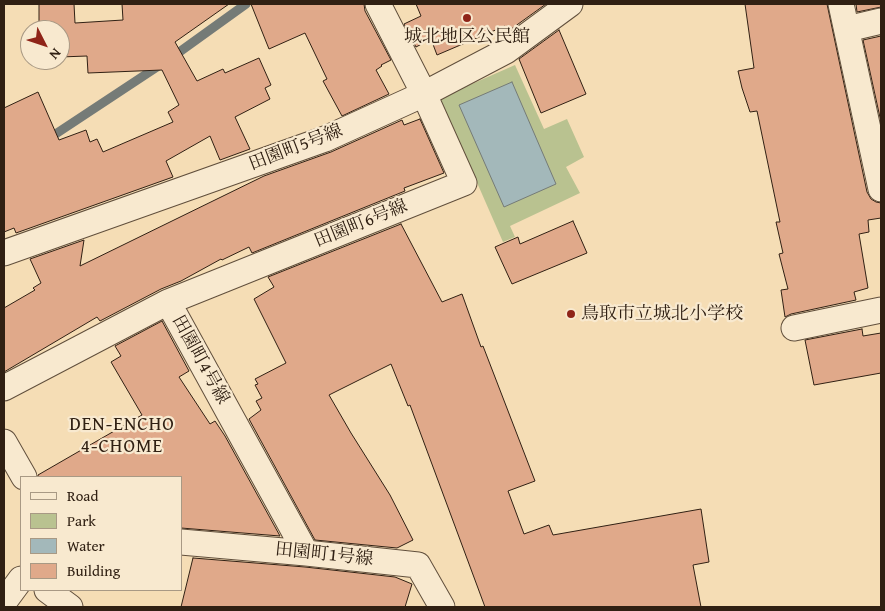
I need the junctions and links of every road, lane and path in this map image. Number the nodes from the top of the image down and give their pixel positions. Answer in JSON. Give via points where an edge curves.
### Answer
{"nodes":[{"id":1,"x":378,"y":4,"type":"edge"},
{"id":2,"x":570,"y":4,"type":"edge"},
{"id":3,"x":841,"y":4,"type":"edge"},
{"id":4,"x":881,"y":21,"type":"edge"},
{"id":5,"x":847,"y":29,"type":"junction"},
{"id":6,"x":424,"y":94,"type":"junction"},
{"id":7,"x":881,"y":188,"type":"edge"},
{"id":8,"x":4,"y":253,"type":"edge"},
{"id":9,"x":168,"y":302,"type":"junction"},
{"id":10,"x":881,"y":310,"type":"edge"},
{"id":11,"x":794,"y":328,"type":"dead end"},
{"id":12,"x":4,"y":388,"type":"edge"},
{"id":13,"x":4,"y":442,"type":"edge"},
{"id":14,"x":23,"y":476,"type":"edge"},
{"id":15,"x":182,"y":542,"type":"edge"},
{"id":16,"x":306,"y":553,"type":"junction"},
{"id":17,"x":4,"y":570,"type":"edge"},
{"id":18,"x":20,"y":573,"type":"edge"},
{"id":19,"x":20,"y":580,"type":"edge"},
{"id":20,"x":48,"y":591,"type":"edge"},
{"id":21,"x":4,"y":602,"type":"edge"},
{"id":22,"x":70,"y":607,"type":"edge"},
{"id":23,"x":442,"y":607,"type":"edge"}],
"edges":[{"from":1,"to":6,"type":"street"},
{"from":2,"to":6,"type":"street","name":"田園町5号線","via":[[506,52]]},
{"from":3,"to":5,"type":"street"},
{"from":4,"to":5,"type":"street"},
{"from":5,"to":7,"type":"street"},
{"from":6,"to":8,"type":"street","name":"田園町5号線","via":[[325,139]]},
{"from":6,"to":9,"type":"street","name":"田園町6号線","via":[[464,183]]},
{"from":9,"to":12,"type":"street","name":"田園町4号線"},
{"from":9,"to":16,"type":"street","name":"田園町4号線"},
{"from":10,"to":11,"type":"street"},
{"from":13,"to":14,"type":"street"},
{"from":15,"to":16,"type":"street","name":"田園町1号線"},
{"from":16,"to":23,"type":"street","name":"田園町1号線","via":[[418,565]]},
{"from":17,"to":18,"type":"street"},
{"from":19,"to":21,"type":"street"},
{"from":20,"to":22,"type":"street"}]}
